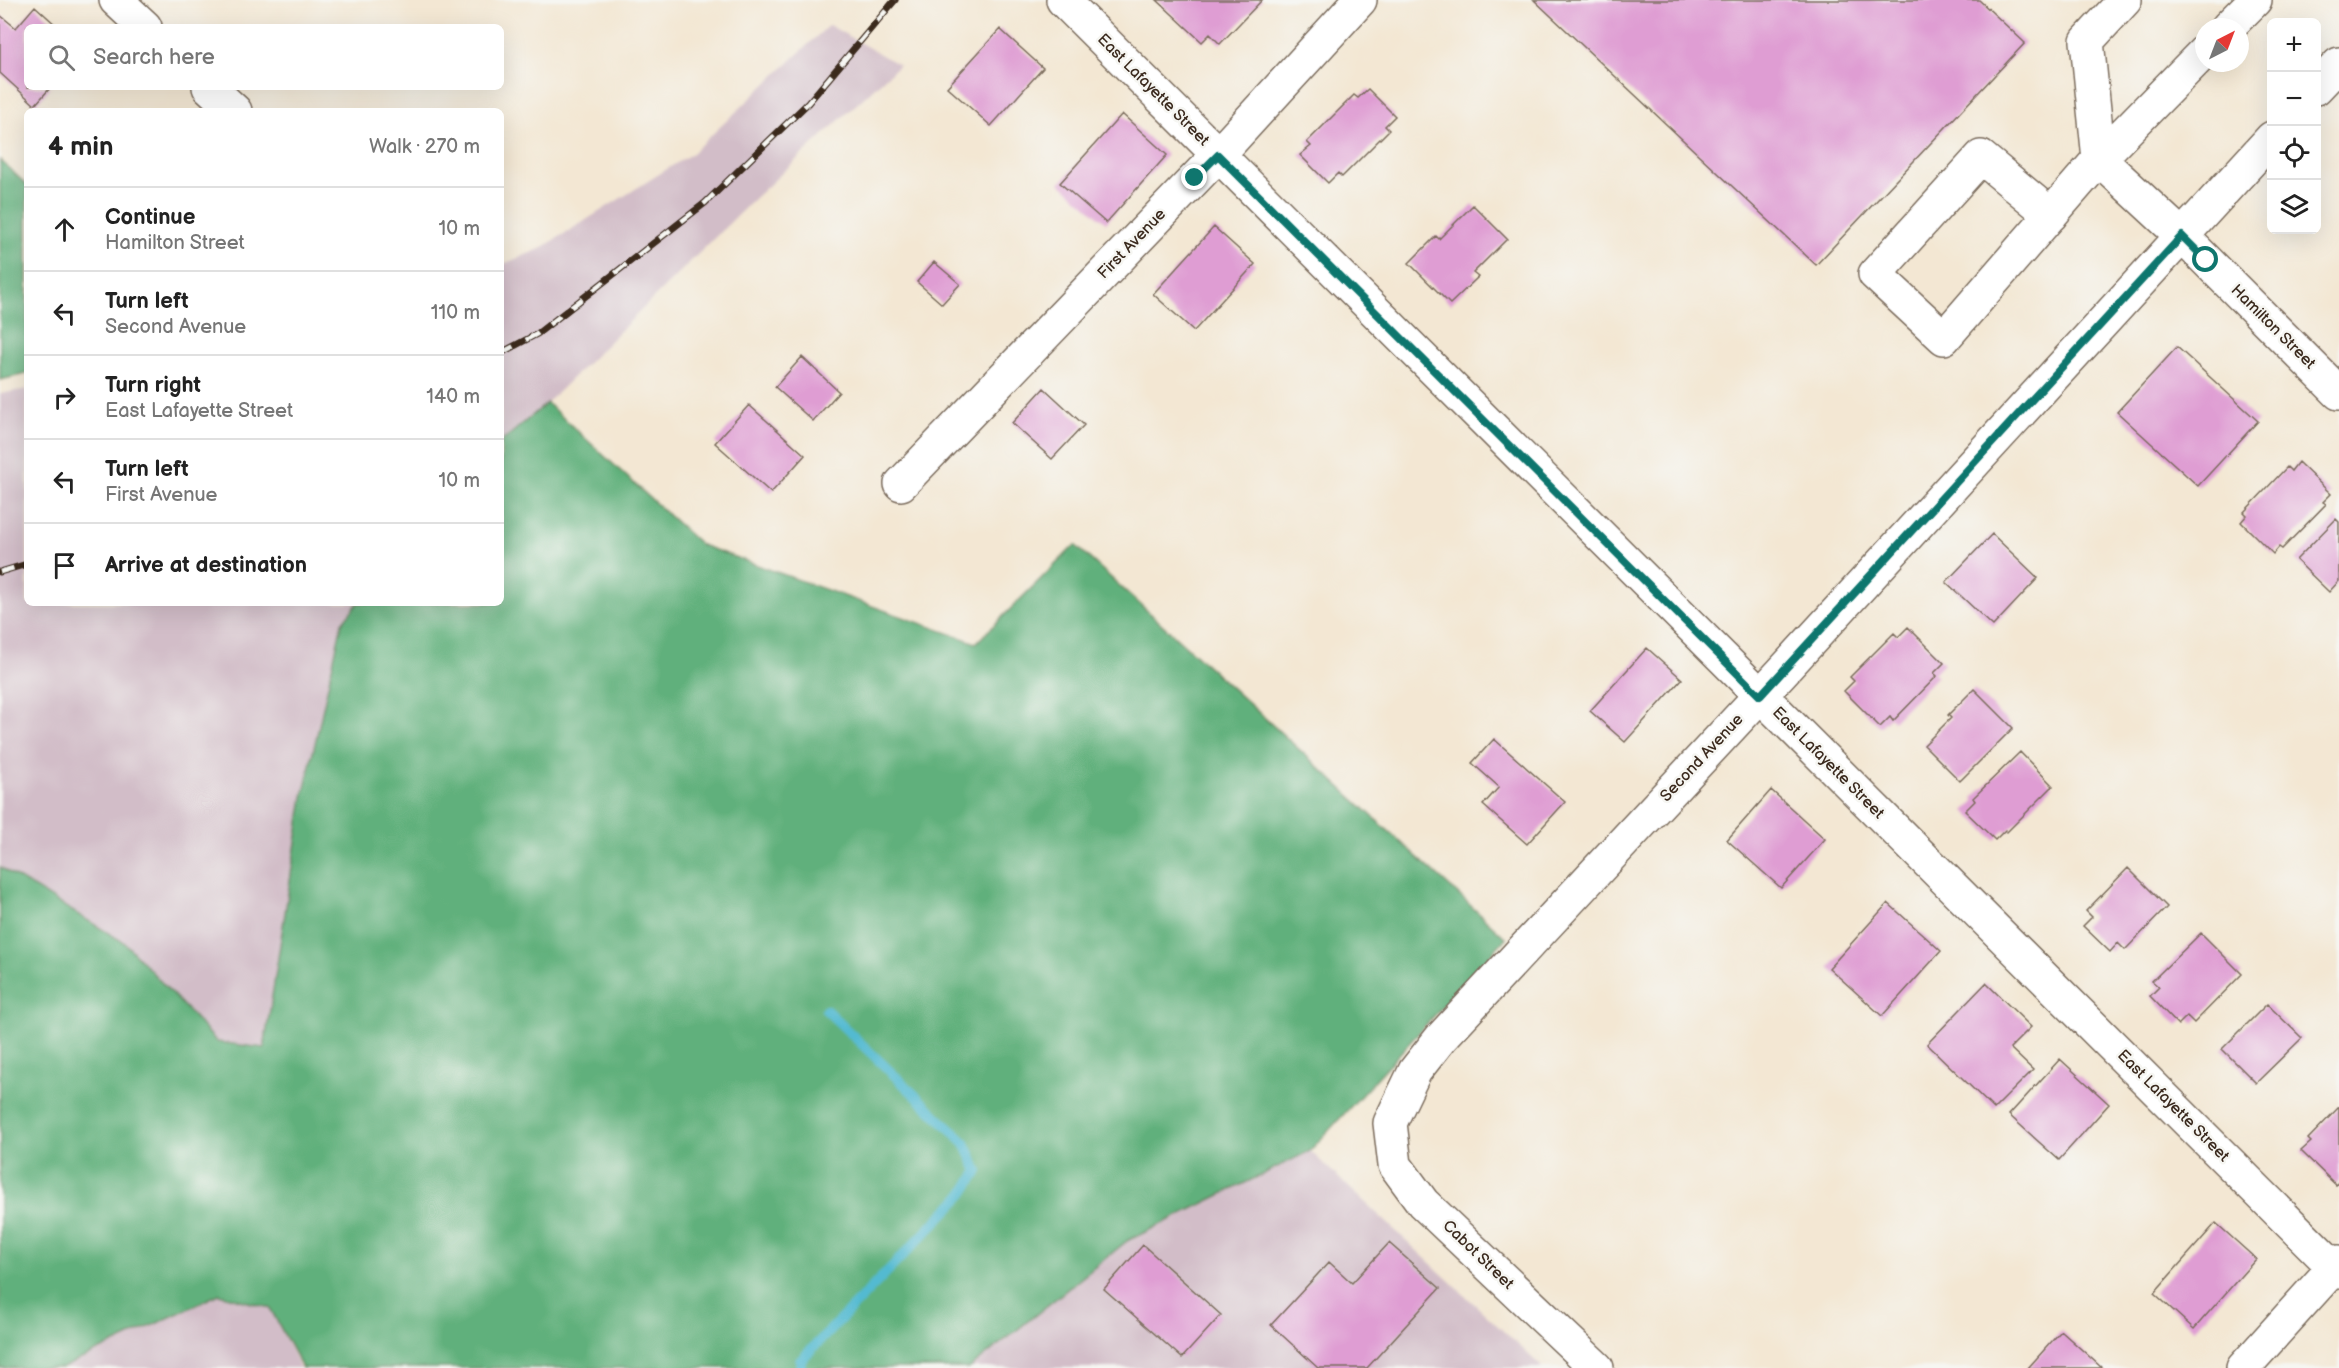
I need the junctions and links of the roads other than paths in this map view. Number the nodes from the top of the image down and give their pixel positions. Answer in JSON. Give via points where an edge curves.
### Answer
{"nodes":[{"id":1,"x":116,"y":0,"type":"edge"},
{"id":2,"x":1063,"y":0,"type":"edge"},
{"id":3,"x":1359,"y":0,"type":"edge"},
{"id":4,"x":2125,"y":0,"type":"edge"},
{"id":5,"x":2254,"y":0,"type":"edge"},
{"id":6,"x":2237,"y":18,"type":"edge"},
{"id":7,"x":142,"y":24,"type":"edge"},
{"id":8,"x":2195,"y":61,"type":"edge"},
{"id":9,"x":2339,"y":63,"type":"edge"},
{"id":10,"x":2321,"y":83,"type":"edge"},
{"id":11,"x":212,"y":90,"type":"edge"},
{"id":12,"x":232,"y":108,"type":"edge"},
{"id":13,"x":2267,"y":142,"type":"edge"},
{"id":14,"x":1218,"y":155,"type":"junction"},
{"id":15,"x":2099,"y":159,"type":"junction"},
{"id":16,"x":2051,"y":215,"type":"junction"},
{"id":17,"x":2182,"y":236,"type":"junction"},
{"id":18,"x":2339,"y":393,"type":"edge"},
{"id":19,"x":901,"y":484,"type":"dead end"},
{"id":20,"x":1760,"y":696,"type":"junction"},
{"id":21,"x":1390,"y":1123,"type":"joint"},
{"id":22,"x":2337,"y":1267,"type":"edge"},
{"id":23,"x":1597,"y":1368,"type":"edge"},
{"id":24,"x":2243,"y":1368,"type":"edge"}],
"edges":[{"from":1,"to":7,"type":"street"},
{"from":2,"to":14,"type":"street","name":"East Lafayette Street"},
{"from":3,"to":14,"type":"street","name":"First Avenue"},
{"from":4,"to":15,"type":"street","via":[[2087,41]]},
{"from":5,"to":6,"type":"street"},
{"from":8,"to":15,"type":"street"},
{"from":9,"to":10,"type":"street"},
{"from":11,"to":12,"type":"street"},
{"from":13,"to":17,"type":"street","name":"Second Avenue"},
{"from":14,"to":19,"type":"street","name":"First Avenue"},
{"from":14,"to":20,"type":"street","name":"East Lafayette Street"},
{"from":15,"to":16,"type":"street"},
{"from":15,"to":17,"type":"street","name":"Hamilton Street"},
{"from":16,"to":16,"type":"street","via":[[1944,338],[1875,274],[1981,157]]},
{"from":17,"to":18,"type":"street","name":"Hamilton Street"},
{"from":17,"to":20,"type":"street","name":"Second Avenue"},
{"from":20,"to":21,"type":"street","name":"Second Avenue","via":[[1441,1038],[1414,1071]]},
{"from":20,"to":22,"type":"street","name":"East Lafayette Street"},
{"from":21,"to":23,"type":"street","name":"Cabot Street","via":[[1395,1165],[1423,1203]]},
{"from":22,"to":24,"type":"street"}]}
